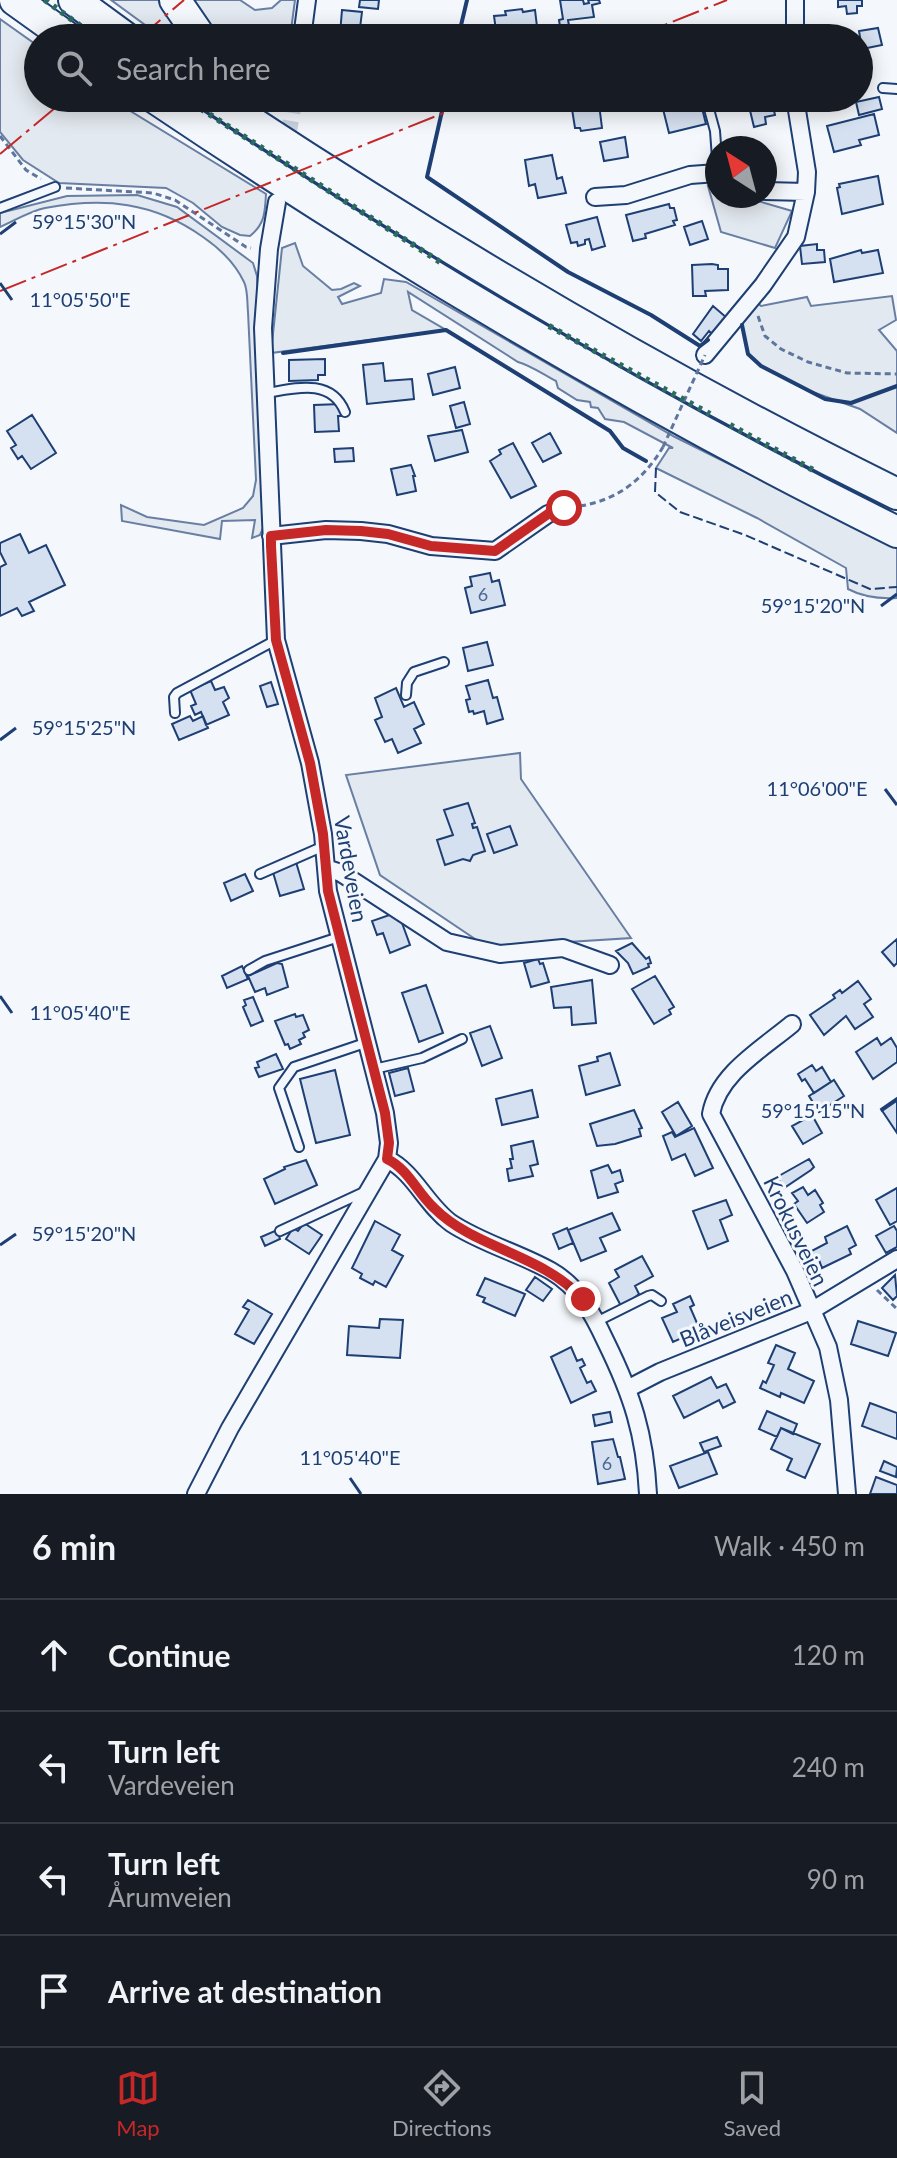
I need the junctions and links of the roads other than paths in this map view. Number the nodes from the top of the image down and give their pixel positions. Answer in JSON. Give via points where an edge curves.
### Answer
{"nodes":[{"id":1,"x":15,"y":0,"type":"edge"},
{"id":2,"x":74,"y":0,"type":"edge"},
{"id":3,"x":175,"y":0,"type":"edge"},
{"id":4,"x":307,"y":0,"type":"edge"},
{"id":5,"x":795,"y":0,"type":"edge"},
{"id":6,"x":48,"y":24,"type":"edge"},
{"id":7,"x":107,"y":24,"type":"edge"},
{"id":8,"x":191,"y":24,"type":"edge"},
{"id":9,"x":304,"y":24,"type":"edge"},
{"id":10,"x":795,"y":24,"type":"edge"},
{"id":11,"x":883,"y":88,"type":"dead end"},
{"id":12,"x":897,"y":89,"type":"edge"},
{"id":13,"x":176,"y":112,"type":"edge"},
{"id":14,"x":236,"y":112,"type":"edge"},
{"id":15,"x":261,"y":112,"type":"edge"},
{"id":16,"x":710,"y":112,"type":"edge"},
{"id":17,"x":797,"y":112,"type":"edge"},
{"id":18,"x":715,"y":136,"type":"edge"},
{"id":19,"x":293,"y":149,"type":"junction"},
{"id":20,"x":705,"y":169,"type":"edge"},
{"id":21,"x":55,"y":187,"type":"road end"},
{"id":22,"x":777,"y":191,"type":"edge"},
{"id":23,"x":806,"y":192,"type":"junction"},
{"id":24,"x":595,"y":197,"type":"dead end"},
{"id":25,"x":277,"y":202,"type":"tunnel mouth"},
{"id":26,"x":0,"y":208,"type":"edge"},
{"id":27,"x":705,"y":355,"type":"road end"},
{"id":28,"x":267,"y":393,"type":"junction"},
{"id":29,"x":345,"y":412,"type":"dead end"},
{"id":30,"x":897,"y":494,"type":"edge"},
{"id":31,"x":564,"y":508,"type":"road end"},
{"id":32,"x":897,"y":532,"type":"edge"},
{"id":33,"x":271,"y":536,"type":"junction"},
{"id":34,"x":276,"y":640,"type":"junction"},
{"id":35,"x":444,"y":662,"type":"dead end"},
{"id":36,"x":406,"y":695,"type":"dead end"},
{"id":37,"x":175,"y":713,"type":"dead end"},
{"id":38,"x":324,"y":846,"type":"junction"},
{"id":39,"x":326,"y":868,"type":"junction"},
{"id":40,"x":260,"y":874,"type":"dead end"},
{"id":41,"x":340,"y":937,"type":"junction"},
{"id":42,"x":610,"y":965,"type":"dead end"},
{"id":43,"x":249,"y":970,"type":"dead end"},
{"id":44,"x":792,"y":1024,"type":"dead end"},
{"id":45,"x":462,"y":1039,"type":"dead end"},
{"id":46,"x":368,"y":1042,"type":"junction"},
{"id":47,"x":374,"y":1069,"type":"junction"},
{"id":48,"x":299,"y":1147,"type":"dead end"},
{"id":49,"x":387,"y":1159,"type":"junction"},
{"id":50,"x":368,"y":1190,"type":"junction"},
{"id":51,"x":280,"y":1231,"type":"dead end"},
{"id":52,"x":897,"y":1259,"type":"edge"},
{"id":53,"x":661,"y":1301,"type":"dead end"},
{"id":54,"x":811,"y":1311,"type":"junction"},
{"id":55,"x":596,"y":1322,"type":"junction"},
{"id":56,"x":629,"y":1388,"type":"junction"},
{"id":57,"x":196,"y":1494,"type":"edge"},
{"id":58,"x":648,"y":1494,"type":"edge"},
{"id":59,"x":847,"y":1494,"type":"edge"}],
"edges":[{"from":1,"to":6,"type":"highway"},
{"from":2,"to":7,"type":"highway"},
{"from":3,"to":8,"type":"highway"},
{"from":4,"to":9,"type":"street"},
{"from":5,"to":10,"type":"street"},
{"from":11,"to":12,"type":"lane"},
{"from":13,"to":32,"type":"highway","via":[[480,305],[703,431]]},
{"from":14,"to":19,"type":"highway"},
{"from":15,"to":19,"type":"highway"},
{"from":16,"to":18,"type":"lane"},
{"from":17,"to":23,"type":"street"},
{"from":19,"to":30,"type":"highway","via":[[579,324]]},
{"from":20,"to":24,"type":"street","via":[[626,195]]},
{"from":21,"to":26,"type":"lane"},
{"from":22,"to":23,"type":"street"},
{"from":23,"to":27,"type":"street","via":[[796,237]]},
{"from":25,"to":28,"type":"street","name":"Vardeveien","via":[[263,328]]},
{"from":28,"to":29,"type":"lane","via":[[324,390],[336,396]]},
{"from":28,"to":33,"type":"street","name":"Vardeveien"},
{"from":31,"to":33,"type":"street","via":[[495,551],[431,546],[361,531]]},
{"from":33,"to":34,"type":"street","name":"Vardeveien"},
{"from":34,"to":37,"type":"lane","via":[[177,693]]},
{"from":34,"to":38,"type":"street","name":"Vardeveien","via":[[310,763]]},
{"from":35,"to":36,"type":"lane","via":[[414,672]]},
{"from":38,"to":39,"type":"street","name":"Vardeveien"},
{"from":38,"to":40,"type":"lane"},
{"from":39,"to":41,"type":"street","name":"Vardeveien"},
{"from":39,"to":42,"type":"street","via":[[447,942],[500,954],[563,948]]},
{"from":41,"to":43,"type":"lane"},
{"from":41,"to":46,"type":"street","name":"Vardeveien"},
{"from":44,"to":54,"type":"street","name":"Krokusveien","via":[[723,1084],[711,1114]]},
{"from":45,"to":47,"type":"lane","via":[[422,1058]]},
{"from":46,"to":47,"type":"street","name":"Vardeveien"},
{"from":46,"to":48,"type":"lane","via":[[294,1067],[279,1088]]},
{"from":47,"to":49,"type":"street","name":"Vardeveien","via":[[385,1113]]},
{"from":49,"to":50,"type":"street"},
{"from":49,"to":55,"type":"street","via":[[399,1165],[453,1224],[568,1282]]},
{"from":50,"to":51,"type":"lane"},
{"from":50,"to":57,"type":"street"},
{"from":52,"to":54,"type":"street","name":"Blåveisveien"},
{"from":53,"to":55,"type":"lane","via":[[648,1296]]},
{"from":54,"to":56,"type":"street","name":"Blåveisveien"},
{"from":54,"to":59,"type":"street","name":"Krokusveien","via":[[828,1347],[839,1400]]},
{"from":55,"to":56,"type":"street"},
{"from":56,"to":58,"type":"street","via":[[643,1442]]}]}
